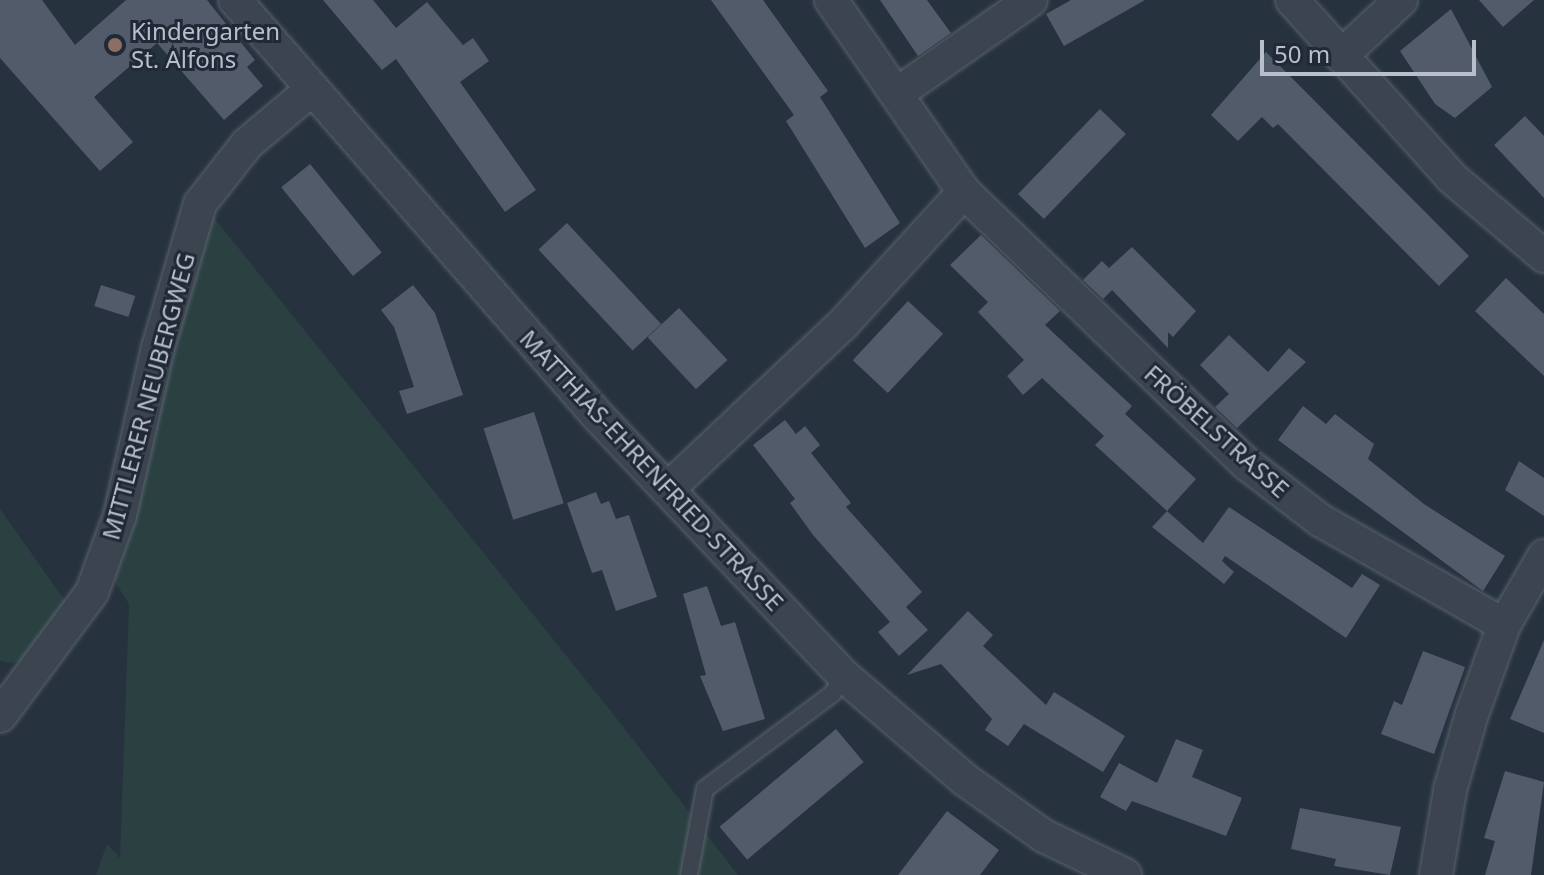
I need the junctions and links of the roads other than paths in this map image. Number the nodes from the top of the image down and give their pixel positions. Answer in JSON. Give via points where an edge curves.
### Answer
{"nodes":[{"id":1,"x":235,"y":0,"type":"edge"},
{"id":2,"x":831,"y":0,"type":"edge"},
{"id":3,"x":1031,"y":0,"type":"edge"},
{"id":4,"x":1292,"y":0,"type":"edge"},
{"id":5,"x":1401,"y":0,"type":"edge"},
{"id":6,"x":1341,"y":56,"type":"junction"},
{"id":7,"x":310,"y":91,"type":"junction"},
{"id":8,"x":898,"y":93,"type":"junction"},
{"id":9,"x":964,"y":192,"type":"junction"},
{"id":10,"x":1544,"y":256,"type":"edge"},
{"id":11,"x":668,"y":489,"type":"junction"},
{"id":12,"x":1544,"y":556,"type":"edge"},
{"id":13,"x":1504,"y":625,"type":"junction"},
{"id":14,"x":844,"y":676,"type":"junction"},
{"id":15,"x":11,"y":684,"type":"edge"},
{"id":16,"x":0,"y":716,"type":"edge"},
{"id":17,"x":689,"y":875,"type":"edge"},
{"id":18,"x":1125,"y":875,"type":"edge"},
{"id":19,"x":1436,"y":875,"type":"edge"}],
"edges":[{"from":1,"to":7,"type":"street","name":"MATTHIAS-EHRENFRIED-STRASSE"},
{"from":2,"to":8,"type":"street","name":"FRÖBELSTRASSE"},
{"from":3,"to":8,"type":"street"},
{"from":4,"to":6,"type":"street"},
{"from":5,"to":6,"type":"street"},
{"from":6,"to":10,"type":"street","via":[[1452,178]]},
{"from":7,"to":11,"type":"street","name":"MATTHIAS-EHRENFRIED-STRASSE"},
{"from":7,"to":15,"type":"street","name":"MITTLERER NEUBERGWEG","via":[[247,144],[200,204],[158,348],[120,515],[97,579]]},
{"from":8,"to":9,"type":"street","name":"FRÖBELSTRASSE"},
{"from":9,"to":11,"type":"street","via":[[843,324]]},
{"from":9,"to":13,"type":"street","name":"FRÖBELSTRASSE","via":[[1247,464],[1320,520]]},
{"from":11,"to":14,"type":"street","name":"MATTHIAS-EHRENFRIED-STRASSE"},
{"from":12,"to":13,"type":"street"},
{"from":13,"to":19,"type":"street","via":[[1450,790]]},
{"from":14,"to":17,"type":"lane","via":[[832,694],[705,789]]},
{"from":14,"to":18,"type":"street","name":"MATTHIAS-EHRENFRIED-STRASSE","via":[[964,779],[1044,836]]},
{"from":15,"to":16,"type":"street","name":"MITTLERER NEUBERGWEG"}]}
